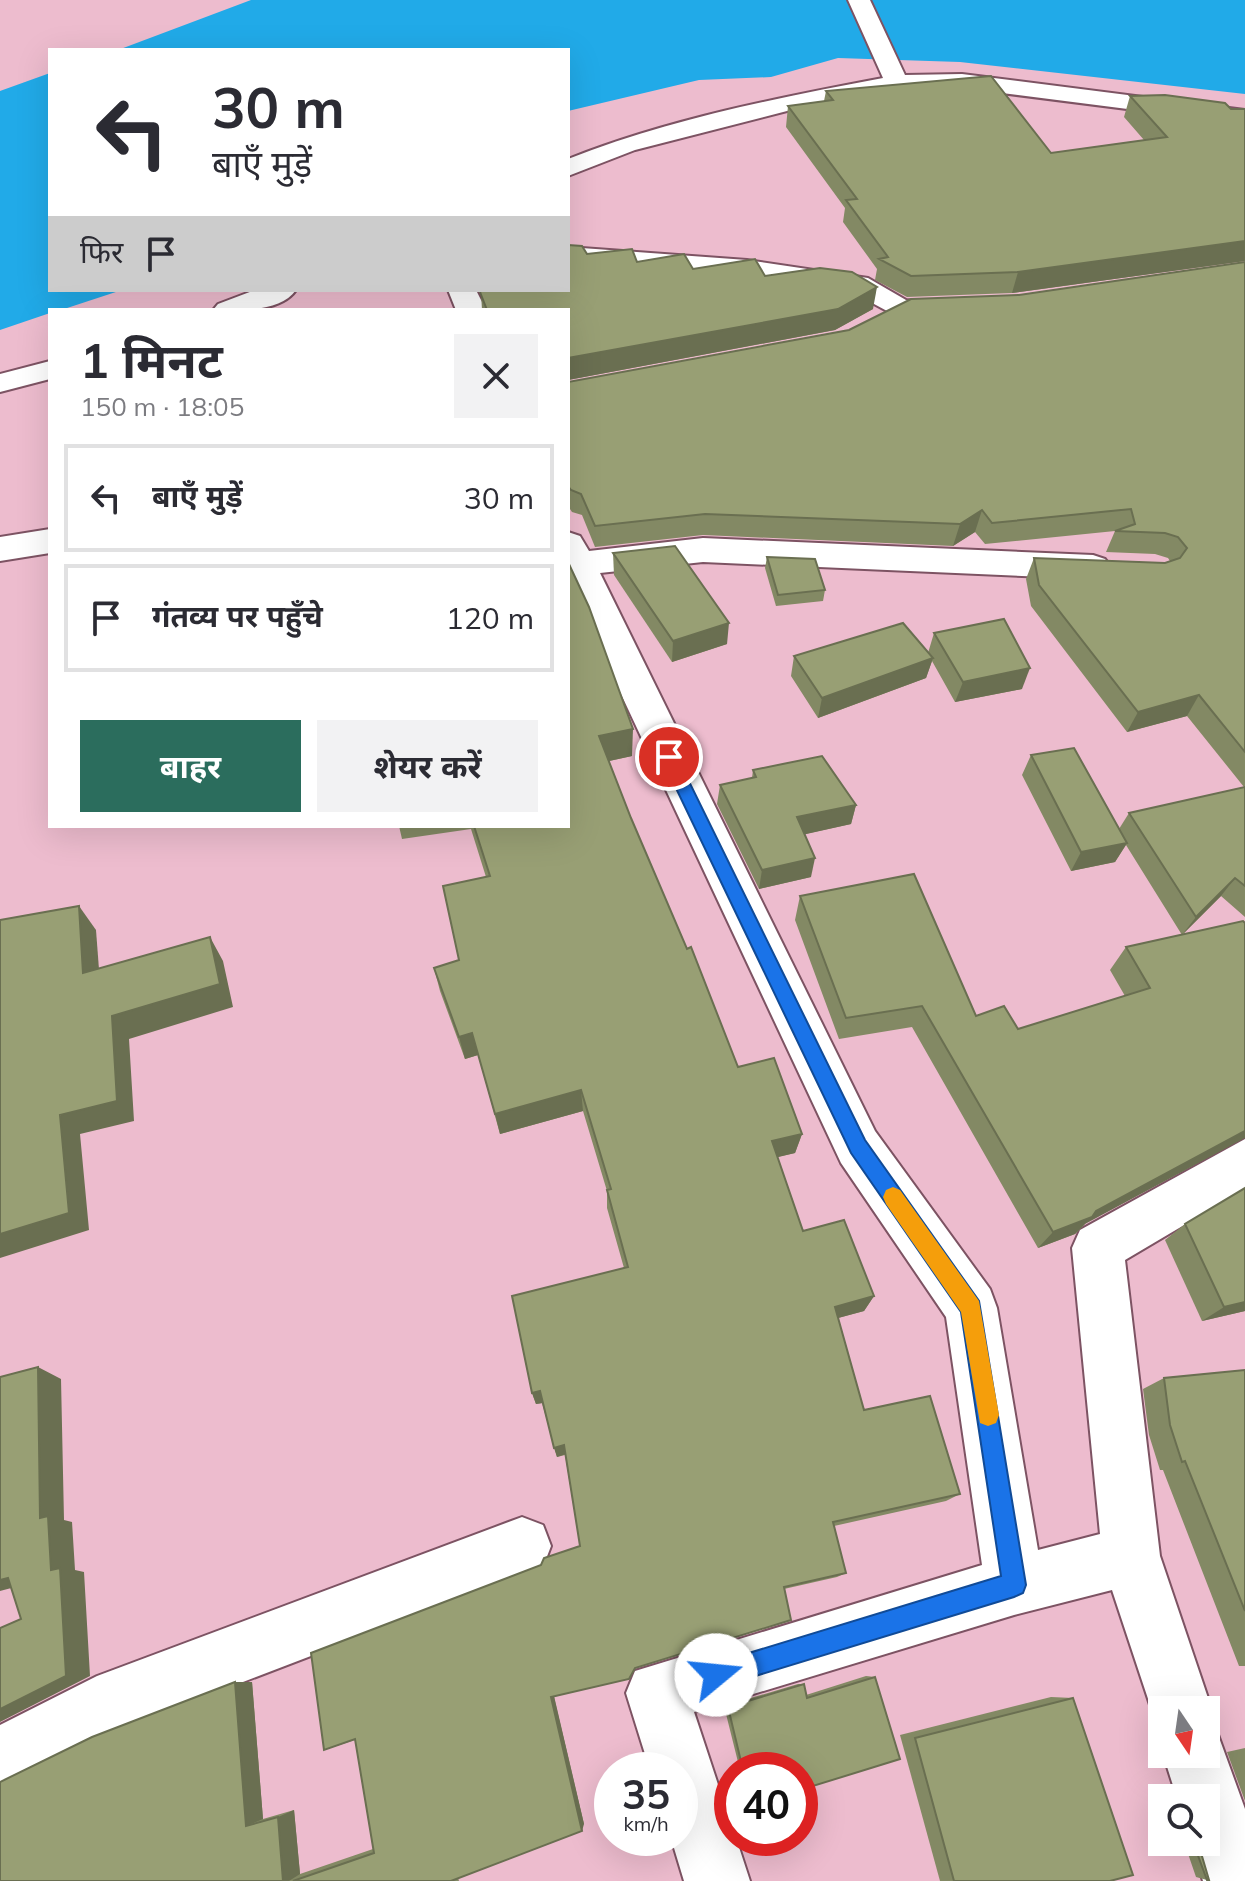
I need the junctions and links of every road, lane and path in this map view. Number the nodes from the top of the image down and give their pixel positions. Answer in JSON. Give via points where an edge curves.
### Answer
{"nodes":[{"id":1,"x":859,"y":0,"type":"edge"},
{"id":2,"x":893,"y":74,"type":"junction"},
{"id":3,"x":1245,"y":117,"type":"edge"},
{"id":4,"x":570,"y":167,"type":"edge"},
{"id":5,"x":570,"y":255,"type":"edge"},
{"id":6,"x":277,"y":292,"type":"edge"},
{"id":7,"x":984,"y":306,"type":"edge"},
{"id":8,"x":233,"y":308,"type":"edge"},
{"id":9,"x":900,"y":309,"type":"junction"},
{"id":10,"x":873,"y":325,"type":"edge"},
{"id":11,"x":48,"y":371,"type":"edge"},
{"id":12,"x":0,"y":383,"type":"edge"},
{"id":13,"x":48,"y":541,"type":"edge"},
{"id":14,"x":0,"y":549,"type":"edge"},
{"id":15,"x":570,"y":557,"type":"edge"},
{"id":16,"x":1124,"y":568,"type":"edge"},
{"id":17,"x":1245,"y":1162,"type":"edge"},
{"id":18,"x":522,"y":1546,"type":"dead end"},
{"id":19,"x":1131,"y":1556,"type":"junction"},
{"id":20,"x":1014,"y":1585,"type":"junction"},
{"id":21,"x":1176,"y":1696,"type":"edge"},
{"id":22,"x":0,"y":1759,"type":"edge"},
{"id":23,"x":1200,"y":1768,"type":"edge"},
{"id":24,"x":717,"y":1881,"type":"edge"},
{"id":25,"x":1236,"y":1881,"type":"edge"}],
"edges":[{"from":1,"to":2,"type":"street"},
{"from":2,"to":3,"type":"street"},
{"from":2,"to":4,"type":"street","via":[[626,145]]},
{"from":5,"to":9,"type":"street","via":[[747,268],[858,284]]},
{"from":6,"to":8,"type":"street"},
{"from":7,"to":9,"type":"street"},
{"from":9,"to":10,"type":"street"},
{"from":11,"to":12,"type":"street"},
{"from":13,"to":14,"type":"street"},
{"from":15,"to":16,"type":"street","via":[[703,550]]},
{"from":15,"to":20,"type":"street","via":[[858,1147],[971,1308]]},
{"from":17,"to":19,"type":"street","via":[[1098,1248]]},
{"from":18,"to":22,"type":"street","via":[[97,1707]]},
{"from":19,"to":20,"type":"street"},
{"from":19,"to":21,"type":"street"},
{"from":20,"to":24,"type":"street","via":[[657,1693]]},
{"from":23,"to":25,"type":"street"}]}
